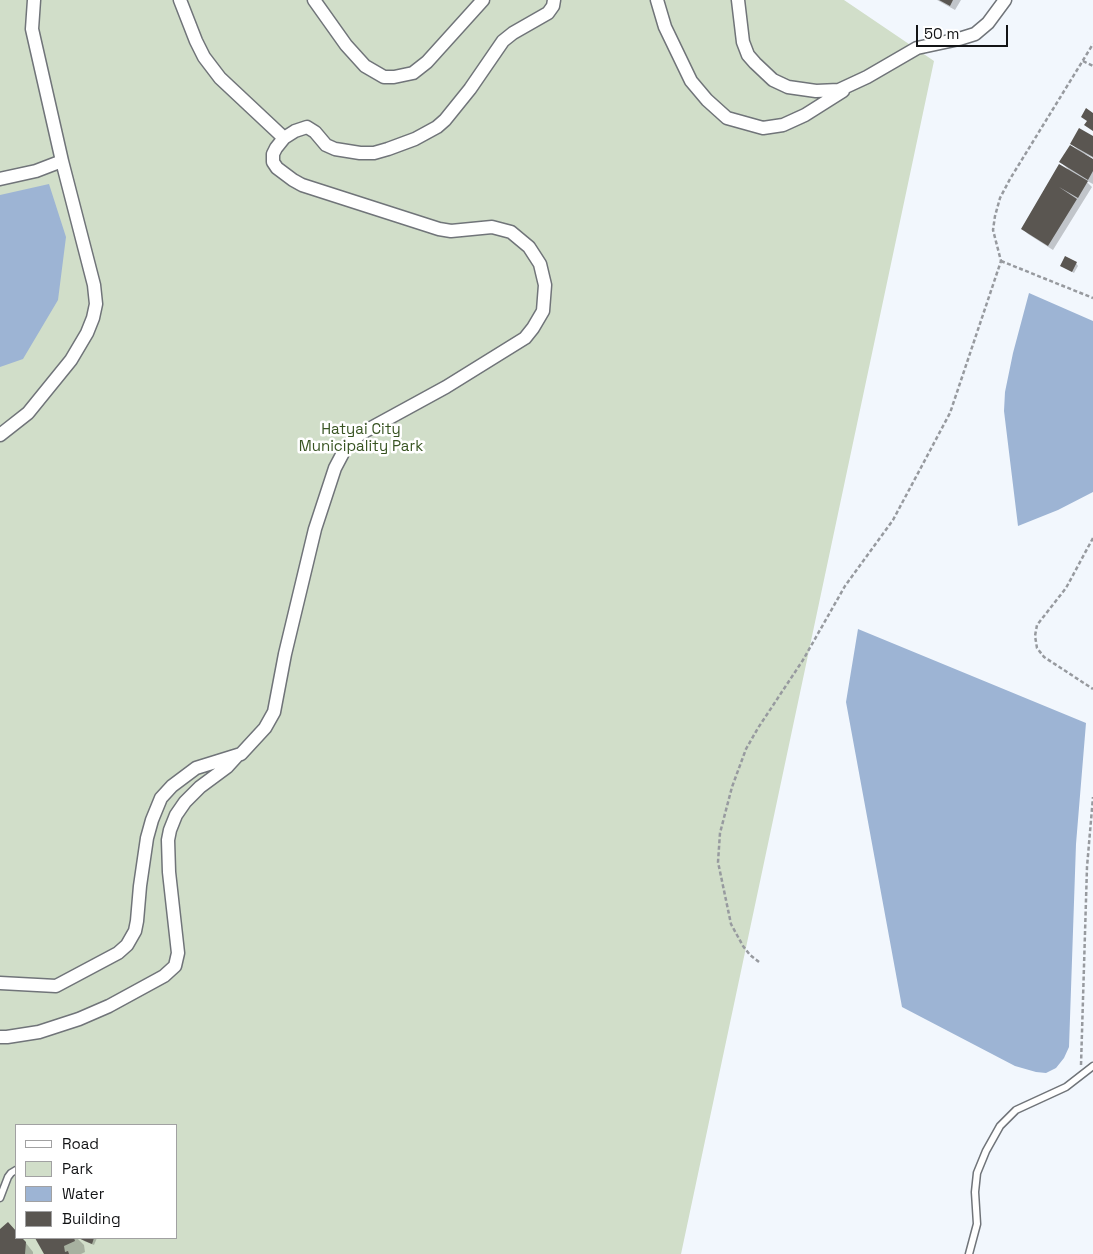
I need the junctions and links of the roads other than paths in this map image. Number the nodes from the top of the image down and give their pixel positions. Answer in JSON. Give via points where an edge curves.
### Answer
{"nodes":[{"id":1,"x":34,"y":0,"type":"edge"},
{"id":2,"x":180,"y":0,"type":"edge"},
{"id":3,"x":314,"y":0,"type":"edge"},
{"id":4,"x":483,"y":0,"type":"edge"},
{"id":5,"x":554,"y":0,"type":"edge"},
{"id":6,"x":657,"y":0,"type":"edge"},
{"id":7,"x":738,"y":0,"type":"edge"},
{"id":8,"x":1006,"y":0,"type":"edge"},
{"id":9,"x":849,"y":87,"type":"junction"},
{"id":10,"x":284,"y":138,"type":"junction"},
{"id":11,"x":62,"y":162,"type":"junction"},
{"id":12,"x":0,"y":179,"type":"edge"},
{"id":13,"x":0,"y":435,"type":"edge"},
{"id":14,"x":237,"y":756,"type":"junction"},
{"id":15,"x":0,"y":983,"type":"edge"},
{"id":16,"x":0,"y":1037,"type":"edge"},
{"id":17,"x":1093,"y":1066,"type":"edge"},
{"id":18,"x":15,"y":1170,"type":"edge"},
{"id":19,"x":0,"y":1198,"type":"edge"},
{"id":20,"x":969,"y":1254,"type":"edge"}],
"edges":[{"from":1,"to":11,"type":"street","via":[[32,28]]},
{"from":2,"to":10,"type":"street","via":[[204,57],[226,84]]},
{"from":3,"to":4,"type":"street","via":[[365,66],[384,76],[394,77],[413,73],[427,62]]},
{"from":5,"to":10,"type":"street","via":[[548,12],[502,41],[445,120],[414,139],[374,153],[360,153],[335,149],[307,127]]},
{"from":6,"to":9,"type":"street","via":[[665,28],[692,81],[727,118],[763,128],[783,125]]},
{"from":7,"to":9,"type":"street","via":[[743,42],[748,55],[773,80],[806,91]]},
{"from":8,"to":9,"type":"street","via":[[975,34],[917,48]]},
{"from":10,"to":14,"type":"street","via":[[272,154],[273,162],[284,174],[302,185],[439,229],[492,227],[512,232],[530,246],[537,258],[546,294],[539,320],[525,338],[446,387],[360,434],[344,449],[315,529],[284,654],[274,712],[252,743]]},
{"from":11,"to":12,"type":"street"},
{"from":11,"to":13,"type":"street","via":[[94,285],[96,311],[80,347],[51,386],[28,413]]},
{"from":14,"to":15,"type":"street","via":[[196,768],[162,798],[147,838],[137,921],[127,945],[56,986]]},
{"from":14,"to":16,"type":"street","via":[[185,802],[170,830],[169,872],[178,953],[175,966],[164,976],[79,1019],[39,1032]]},
{"from":17,"to":20,"type":"lane","via":[[1059,1091],[1016,1110],[991,1140],[976,1178],[977,1224]]},
{"from":18,"to":19,"type":"lane","via":[[10,1173]]}]}
